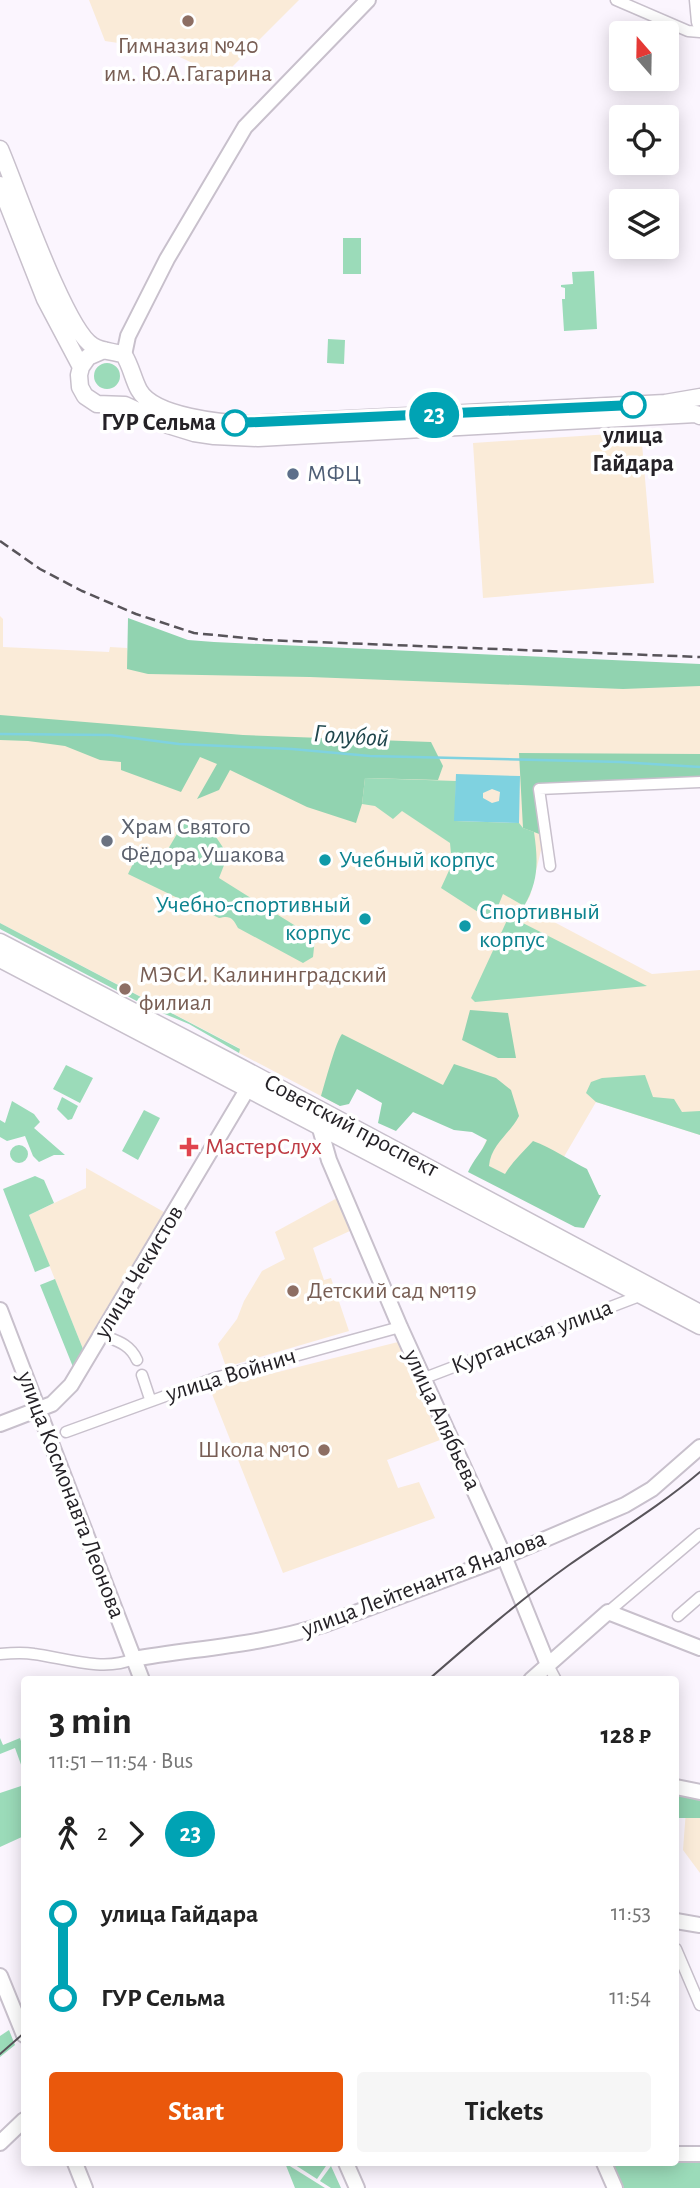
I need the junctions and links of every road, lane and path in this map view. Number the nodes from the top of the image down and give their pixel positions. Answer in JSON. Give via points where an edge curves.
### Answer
{"nodes":[{"id":1,"x":368,"y":0,"type":"edge"},
{"id":2,"x":616,"y":0,"type":"edge"},
{"id":3,"x":698,"y":0,"type":"edge"},
{"id":4,"x":700,"y":22,"type":"edge"},
{"id":5,"x":700,"y":32,"type":"edge"},
{"id":6,"x":0,"y":149,"type":"edge"},
{"id":7,"x":0,"y":185,"type":"edge"},
{"id":8,"x":113,"y":352,"type":"junction"},
{"id":9,"x":80,"y":367,"type":"junction"},
{"id":10,"x":132,"y":372,"type":"junction"},
{"id":11,"x":700,"y":397,"type":"edge"},
{"id":12,"x":112,"y":404,"type":"junction"},
{"id":13,"x":700,"y":416,"type":"edge"},
{"id":14,"x":340,"y":426,"type":"junction"},
{"id":15,"x":700,"y":782,"type":"edge"},
{"id":16,"x":550,"y":866,"type":"dead end"},
{"id":17,"x":0,"y":942,"type":"edge"},
{"id":18,"x":0,"y":959,"type":"edge"},
{"id":19,"x":248,"y":1088,"type":"junction"},
{"id":20,"x":319,"y":1125,"type":"junction"},
{"id":21,"x":344,"y":1138,"type":"junction"},
{"id":22,"x":329,"y":1160,"type":"junction"},
{"id":23,"x":642,"y":1295,"type":"junction"},
{"id":24,"x":0,"y":1310,"type":"edge"},
{"id":25,"x":700,"y":1312,"type":"edge"},
{"id":26,"x":700,"y":1326,"type":"edge"},
{"id":27,"x":400,"y":1327,"type":"junction"},
{"id":28,"x":102,"y":1335,"type":"junction"},
{"id":29,"x":137,"y":1360,"type":"dead end"},
{"id":30,"x":142,"y":1375,"type":"dead end"},
{"id":31,"x":422,"y":1379,"type":"junction"},
{"id":32,"x":150,"y":1399,"type":"junction"},
{"id":33,"x":38,"y":1409,"type":"junction"},
{"id":34,"x":0,"y":1424,"type":"edge"},
{"id":35,"x":66,"y":1432,"type":"dead end"},
{"id":36,"x":700,"y":1447,"type":"edge"},
{"id":37,"x":700,"y":1534,"type":"edge"},
{"id":38,"x":504,"y":1556,"type":"junction"},
{"id":39,"x":700,"y":1597,"type":"edge"},
{"id":40,"x":608,"y":1612,"type":"junction"},
{"id":41,"x":678,"y":1616,"type":"dead end"},
{"id":42,"x":700,"y":1648,"type":"edge"},
{"id":43,"x":0,"y":1654,"type":"edge"},
{"id":44,"x":133,"y":1659,"type":"junction"},
{"id":45,"x":548,"y":1665,"type":"junction"},
{"id":46,"x":140,"y":1676,"type":"edge"},
{"id":47,"x":536,"y":1676,"type":"edge"},
{"id":48,"x":554,"y":1676,"type":"edge"},
{"id":49,"x":679,"y":1788,"type":"edge"},
{"id":50,"x":700,"y":1792,"type":"edge"},
{"id":51,"x":679,"y":1922,"type":"edge"},
{"id":52,"x":700,"y":1925,"type":"edge"},
{"id":53,"x":679,"y":1956,"type":"edge"},
{"id":54,"x":2,"y":1986,"type":"edge"},
{"id":55,"x":700,"y":2005,"type":"edge"},
{"id":56,"x":21,"y":2028,"type":"edge"},
{"id":57,"x":21,"y":2112,"type":"edge"},
{"id":58,"x":21,"y":2123,"type":"edge"},
{"id":59,"x":0,"y":2132,"type":"edge"},
{"id":60,"x":0,"y":2143,"type":"edge"},
{"id":61,"x":679,"y":2154,"type":"edge"},
{"id":62,"x":700,"y":2154,"type":"edge"},
{"id":63,"x":76,"y":2166,"type":"edge"},
{"id":64,"x":347,"y":2166,"type":"edge"},
{"id":65,"x":605,"y":2166,"type":"edge"},
{"id":66,"x":85,"y":2188,"type":"edge"},
{"id":67,"x":357,"y":2188,"type":"edge"},
{"id":68,"x":615,"y":2188,"type":"edge"}],
"edges":[{"from":1,"to":8,"type":"street","via":[[245,127],[167,259],[128,337]]},
{"from":2,"to":5,"type":"street"},
{"from":3,"to":4,"type":"main road"},
{"from":6,"to":8,"type":"main road","via":[[65,309],[92,346]]},
{"from":7,"to":9,"type":"main road","via":[[46,299]]},
{"from":8,"to":9,"type":"main road","via":[[88,356]]},
{"from":8,"to":10,"type":"main road"},
{"from":9,"to":12,"type":"main road","via":[[85,396],[97,404]]},
{"from":10,"to":12,"type":"main road","via":[[132,388]]},
{"from":10,"to":14,"type":"main road","via":[[144,396],[194,418]]},
{"from":11,"to":14,"type":"main road"},
{"from":12,"to":14,"type":"main road","via":[[214,436],[258,438]]},
{"from":13,"to":14,"type":"main road"},
{"from":15,"to":16,"type":"street","via":[[539,789]]},
{"from":17,"to":25,"type":"main road","name":"Советский проспект"},
{"from":18,"to":19,"type":"main road","name":"Советский проспект"},
{"from":19,"to":20,"type":"main road","name":"Советский проспект"},
{"from":19,"to":28,"type":"street","name":"улица Чекистов"},
{"from":20,"to":21,"type":"main road","name":"Советский проспект"},
{"from":20,"to":22,"type":"street","name":"улица Алябьева"},
{"from":21,"to":22,"type":"street"},
{"from":21,"to":23,"type":"main road","name":"Советский проспект"},
{"from":22,"to":27,"type":"street","name":"улица Алябьева"},
{"from":23,"to":26,"type":"main road","name":"Советский проспект"},
{"from":23,"to":31,"type":"street","name":"Курганская улица"},
{"from":24,"to":33,"type":"street","name":"улица Космонавта Леонова"},
{"from":27,"to":31,"type":"street","name":"улица Алябьева"},
{"from":27,"to":32,"type":"street","name":"улица Войнич"},
{"from":28,"to":29,"type":"street","via":[[127,1345]]},
{"from":28,"to":33,"type":"street","name":"улица Чекистов","via":[[71,1385],[52,1404]]},
{"from":30,"to":32,"type":"street"},
{"from":31,"to":38,"type":"street","name":"улица Алябьева"},
{"from":32,"to":35,"type":"street","name":"улица Войнич"},
{"from":33,"to":34,"type":"street","name":"улица Чекистов"},
{"from":33,"to":44,"type":"street","name":"улица Космонавта Леонова"},
{"from":36,"to":38,"type":"street","name":"улица Лейтенанта Яналова","via":[[652,1489],[625,1505]]},
{"from":37,"to":40,"type":"street"},
{"from":38,"to":44,"type":"street","name":"улица Лейтенанта Яналова","via":[[298,1634]]},
{"from":38,"to":45,"type":"street","name":"улица Алябьева"},
{"from":39,"to":41,"type":"street"},
{"from":40,"to":42,"type":"street"},
{"from":40,"to":45,"type":"street"},
{"from":43,"to":44,"type":"street","name":"улица Лейтенанта Яналова","via":[[107,1664]]},
{"from":44,"to":46,"type":"street","name":"улица Космонавта Леонова"},
{"from":45,"to":47,"type":"street"},
{"from":45,"to":48,"type":"street","name":"улица Алябьева"},
{"from":49,"to":50,"type":"street"},
{"from":51,"to":52,"type":"street"},
{"from":53,"to":55,"type":"street"},
{"from":54,"to":56,"type":"street"},
{"from":57,"to":59,"type":"street"},
{"from":58,"to":60,"type":"street"},
{"from":61,"to":62,"type":"street"},
{"from":63,"to":66,"type":"street"},
{"from":64,"to":67,"type":"street"},
{"from":65,"to":68,"type":"street"}]}
